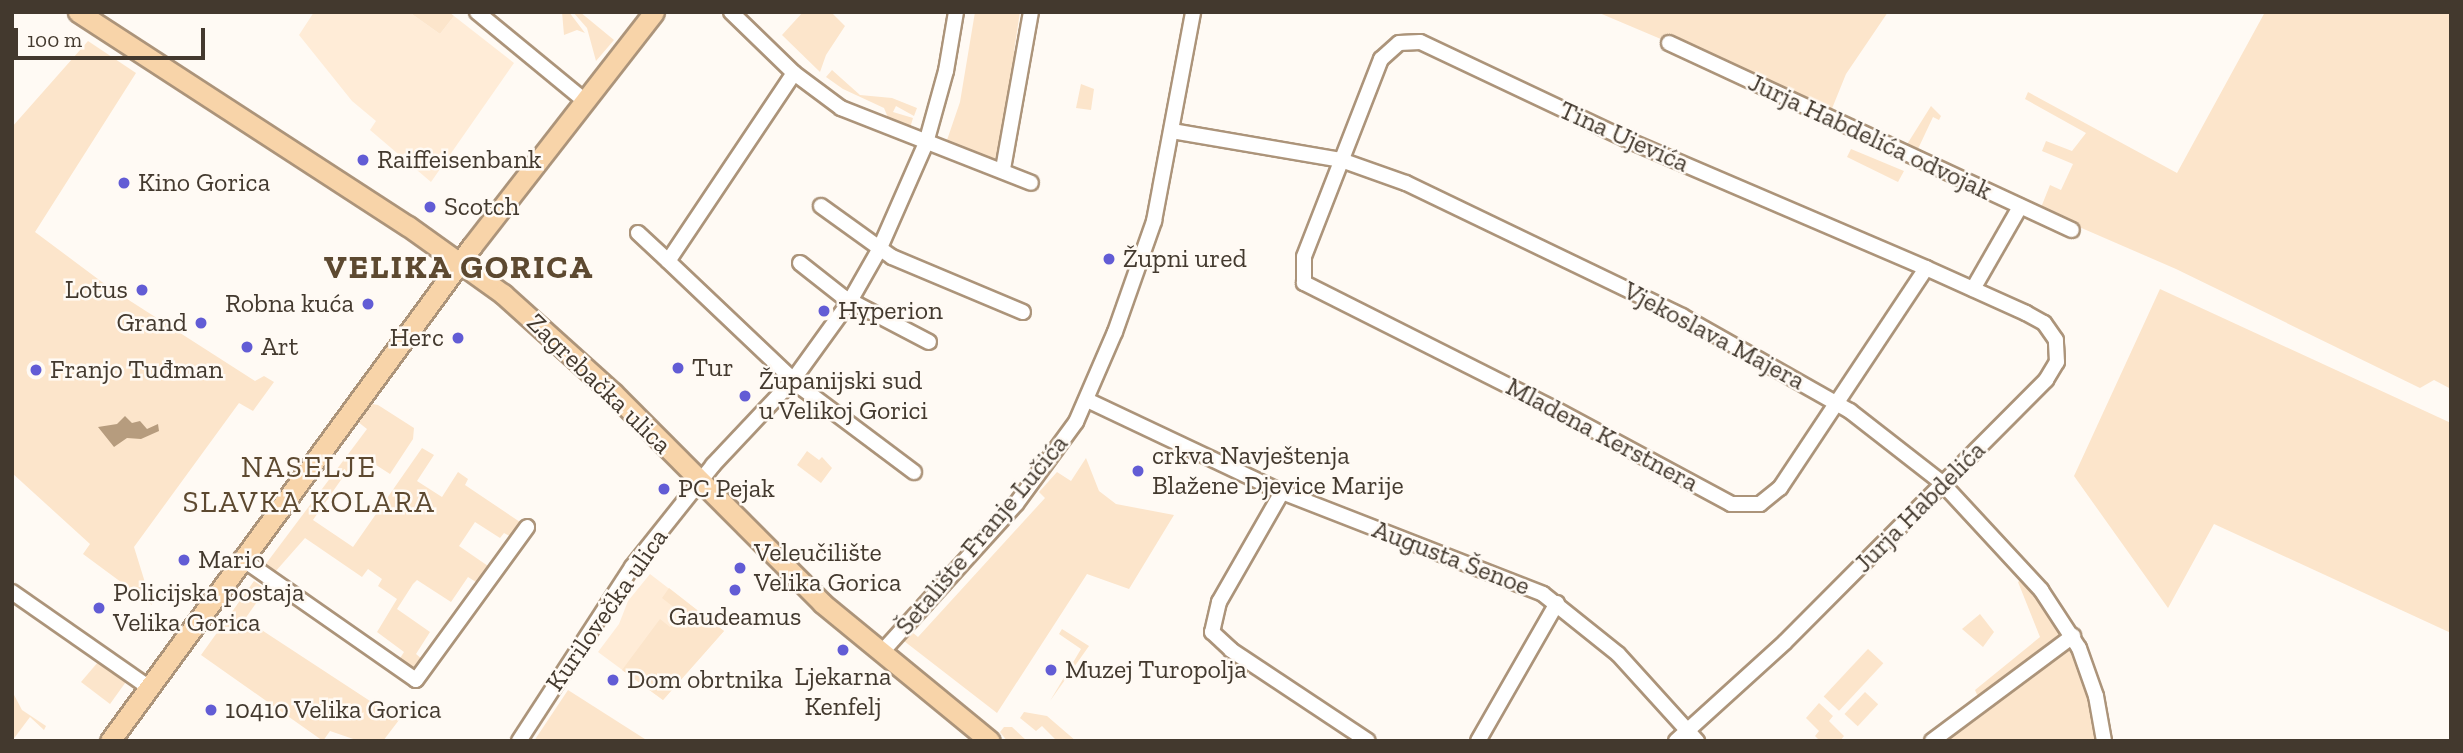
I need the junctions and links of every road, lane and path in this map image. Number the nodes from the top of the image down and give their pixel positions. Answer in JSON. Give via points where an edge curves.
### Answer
{"nodes":[{"id":1,"x":78,"y":12,"type":"edge"},
{"id":2,"x":477,"y":12,"type":"edge"},
{"id":3,"x":654,"y":12,"type":"edge"},
{"id":4,"x":731,"y":12,"type":"edge"},
{"id":5,"x":956,"y":12,"type":"edge"},
{"id":6,"x":1031,"y":12,"type":"edge"},
{"id":7,"x":1193,"y":12,"type":"edge"},
{"id":8,"x":1669,"y":43,"type":"dead end"},
{"id":9,"x":794,"y":73,"type":"junction"},
{"id":10,"x":585,"y":101,"type":"junction"},
{"id":11,"x":1172,"y":131,"type":"junction"},
{"id":12,"x":926,"y":143,"type":"junction"},
{"id":13,"x":1340,"y":160,"type":"junction"},
{"id":14,"x":1003,"y":169,"type":"junction"},
{"id":15,"x":1031,"y":183,"type":"dead end"},
{"id":16,"x":821,"y":206,"type":"dead end"},
{"id":17,"x":2020,"y":207,"type":"junction"},
{"id":18,"x":2072,"y":230,"type":"dead end"},
{"id":19,"x":638,"y":233,"type":"dead end"},
{"id":20,"x":879,"y":250,"type":"junction"},
{"id":21,"x":668,"y":261,"type":"junction"},
{"id":22,"x":461,"y":262,"type":"junction"},
{"id":23,"x":800,"y":263,"type":"dead end"},
{"id":24,"x":1926,"y":268,"type":"junction"},
{"id":25,"x":1973,"y":289,"type":"junction"},
{"id":26,"x":850,"y":301,"type":"junction"},
{"id":27,"x":1023,"y":312,"type":"dead end"},
{"id":28,"x":929,"y":342,"type":"dead end"},
{"id":29,"x":793,"y":380,"type":"junction"},
{"id":30,"x":1087,"y":400,"type":"junction"},
{"id":31,"x":1837,"y":402,"type":"junction"},
{"id":32,"x":914,"y":472,"type":"dead end"},
{"id":33,"x":701,"y":483,"type":"junction"},
{"id":34,"x":1942,"y":484,"type":"junction"},
{"id":35,"x":1282,"y":492,"type":"junction"},
{"id":36,"x":527,"y":527,"type":"dead end"},
{"id":37,"x":241,"y":558,"type":"junction"},
{"id":38,"x":12,"y":592,"type":"edge"},
{"id":39,"x":1557,"y":603,"type":"junction"},
{"id":40,"x":2073,"y":636,"type":"junction"},
{"id":41,"x":881,"y":653,"type":"junction"},
{"id":42,"x":148,"y":687,"type":"junction"},
{"id":43,"x":1692,"y":735,"type":"edge"},
{"id":44,"x":110,"y":741,"type":"edge"},
{"id":45,"x":519,"y":741,"type":"edge"},
{"id":46,"x":990,"y":741,"type":"edge"},
{"id":47,"x":1368,"y":741,"type":"edge"},
{"id":48,"x":1478,"y":741,"type":"edge"},
{"id":49,"x":1676,"y":741,"type":"edge"},
{"id":50,"x":1932,"y":741,"type":"edge"},
{"id":51,"x":2104,"y":741,"type":"edge"}],
"edges":[{"from":1,"to":22,"type":"main road","name":"Zagrebačka ulica"},
{"from":2,"to":10,"type":"street"},
{"from":3,"to":10,"type":"main road"},
{"from":4,"to":9,"type":"street"},
{"from":5,"to":12,"type":"street","name":"Kurilovečka ulica"},
{"from":6,"to":14,"type":"street"},
{"from":7,"to":11,"type":"street","name":"Šetalište Franje Lučića"},
{"from":8,"to":17,"type":"street","name":"Jurja Habdelića odvojak"},
{"from":9,"to":12,"type":"street","via":[[851,114]]},
{"from":9,"to":21,"type":"street"},
{"from":10,"to":22,"type":"main road"},
{"from":11,"to":13,"type":"street","name":"Vjekoslava Majera"},
{"from":11,"to":30,"type":"street","name":"Šetalište Franje Lučića","via":[[1143,258]]},
{"from":12,"to":14,"type":"street"},
{"from":12,"to":20,"type":"street","name":"Kurilovečka ulica"},
{"from":13,"to":24,"type":"street","name":"Tina Ujevića","via":[[1387,50],[1408,40],[1420,42],[1632,142]]},
{"from":13,"to":31,"type":"street","name":"Vjekoslava Majera","via":[[1406,183],[1623,287]]},
{"from":13,"to":31,"type":"street","name":"Mladena Kerstnera","via":[[1301,268],[1304,284],[1311,291],[1470,365],[1731,504],[1751,506],[1769,500]]},
{"from":14,"to":15,"type":"street"},
{"from":16,"to":20,"type":"street"},
{"from":17,"to":18,"type":"street","name":"Jurja Habdelića odvojak"},
{"from":17,"to":25,"type":"street"},
{"from":19,"to":21,"type":"street"},
{"from":20,"to":26,"type":"street","name":"Kurilovečka ulica"},
{"from":20,"to":27,"type":"street"},
{"from":21,"to":29,"type":"street"},
{"from":22,"to":33,"type":"main road","name":"Zagrebačka ulica","via":[[524,311]]},
{"from":22,"to":37,"type":"main road"},
{"from":23,"to":26,"type":"street"},
{"from":24,"to":25,"type":"street","name":"Tina Ujevića"},
{"from":24,"to":31,"type":"street","name":"Mladena Kerstnera"},
{"from":25,"to":34,"type":"street","name":"Jurja Habdelića","via":[[2044,323],[2056,340],[2057,362],[2046,380]]},
{"from":26,"to":28,"type":"street"},
{"from":26,"to":29,"type":"street","name":"Kurilovečka ulica"},
{"from":29,"to":32,"type":"street"},
{"from":29,"to":33,"type":"street","name":"Kurilovečka ulica"},
{"from":30,"to":35,"type":"street","name":"Augusta Šenoe"},
{"from":30,"to":41,"type":"street","name":"Šetalište Franje Lučića","via":[[1040,476]]},
{"from":31,"to":34,"type":"street","name":"Vjekoslava Majera"},
{"from":33,"to":41,"type":"main road","name":"Zagrebačka ulica","via":[[775,559]]},
{"from":33,"to":45,"type":"street","name":"Kurilovečka ulica","via":[[607,601]]},
{"from":34,"to":40,"type":"street","name":"Vjekoslava Majera","via":[[2024,569]]},
{"from":34,"to":43,"type":"street","name":"Jurja Habdelića"},
{"from":35,"to":39,"type":"street","name":"Augusta Šenoe","via":[[1516,580]]},
{"from":35,"to":47,"type":"street","via":[[1219,602],[1212,632],[1231,650]]},
{"from":36,"to":37,"type":"street","via":[[416,680]]},
{"from":37,"to":42,"type":"main road"},
{"from":38,"to":42,"type":"street"},
{"from":39,"to":43,"type":"street","name":"Augusta Šenoe","via":[[1618,654]]},
{"from":39,"to":48,"type":"street"},
{"from":40,"to":50,"type":"street"},
{"from":40,"to":51,"type":"street","name":"Vjekoslava Majera","via":[[2096,696]]},
{"from":41,"to":46,"type":"main road","name":"Zagrebačka ulica"},
{"from":42,"to":44,"type":"main road"},
{"from":43,"to":49,"type":"street","name":"Jurja Habdelića"}]}
